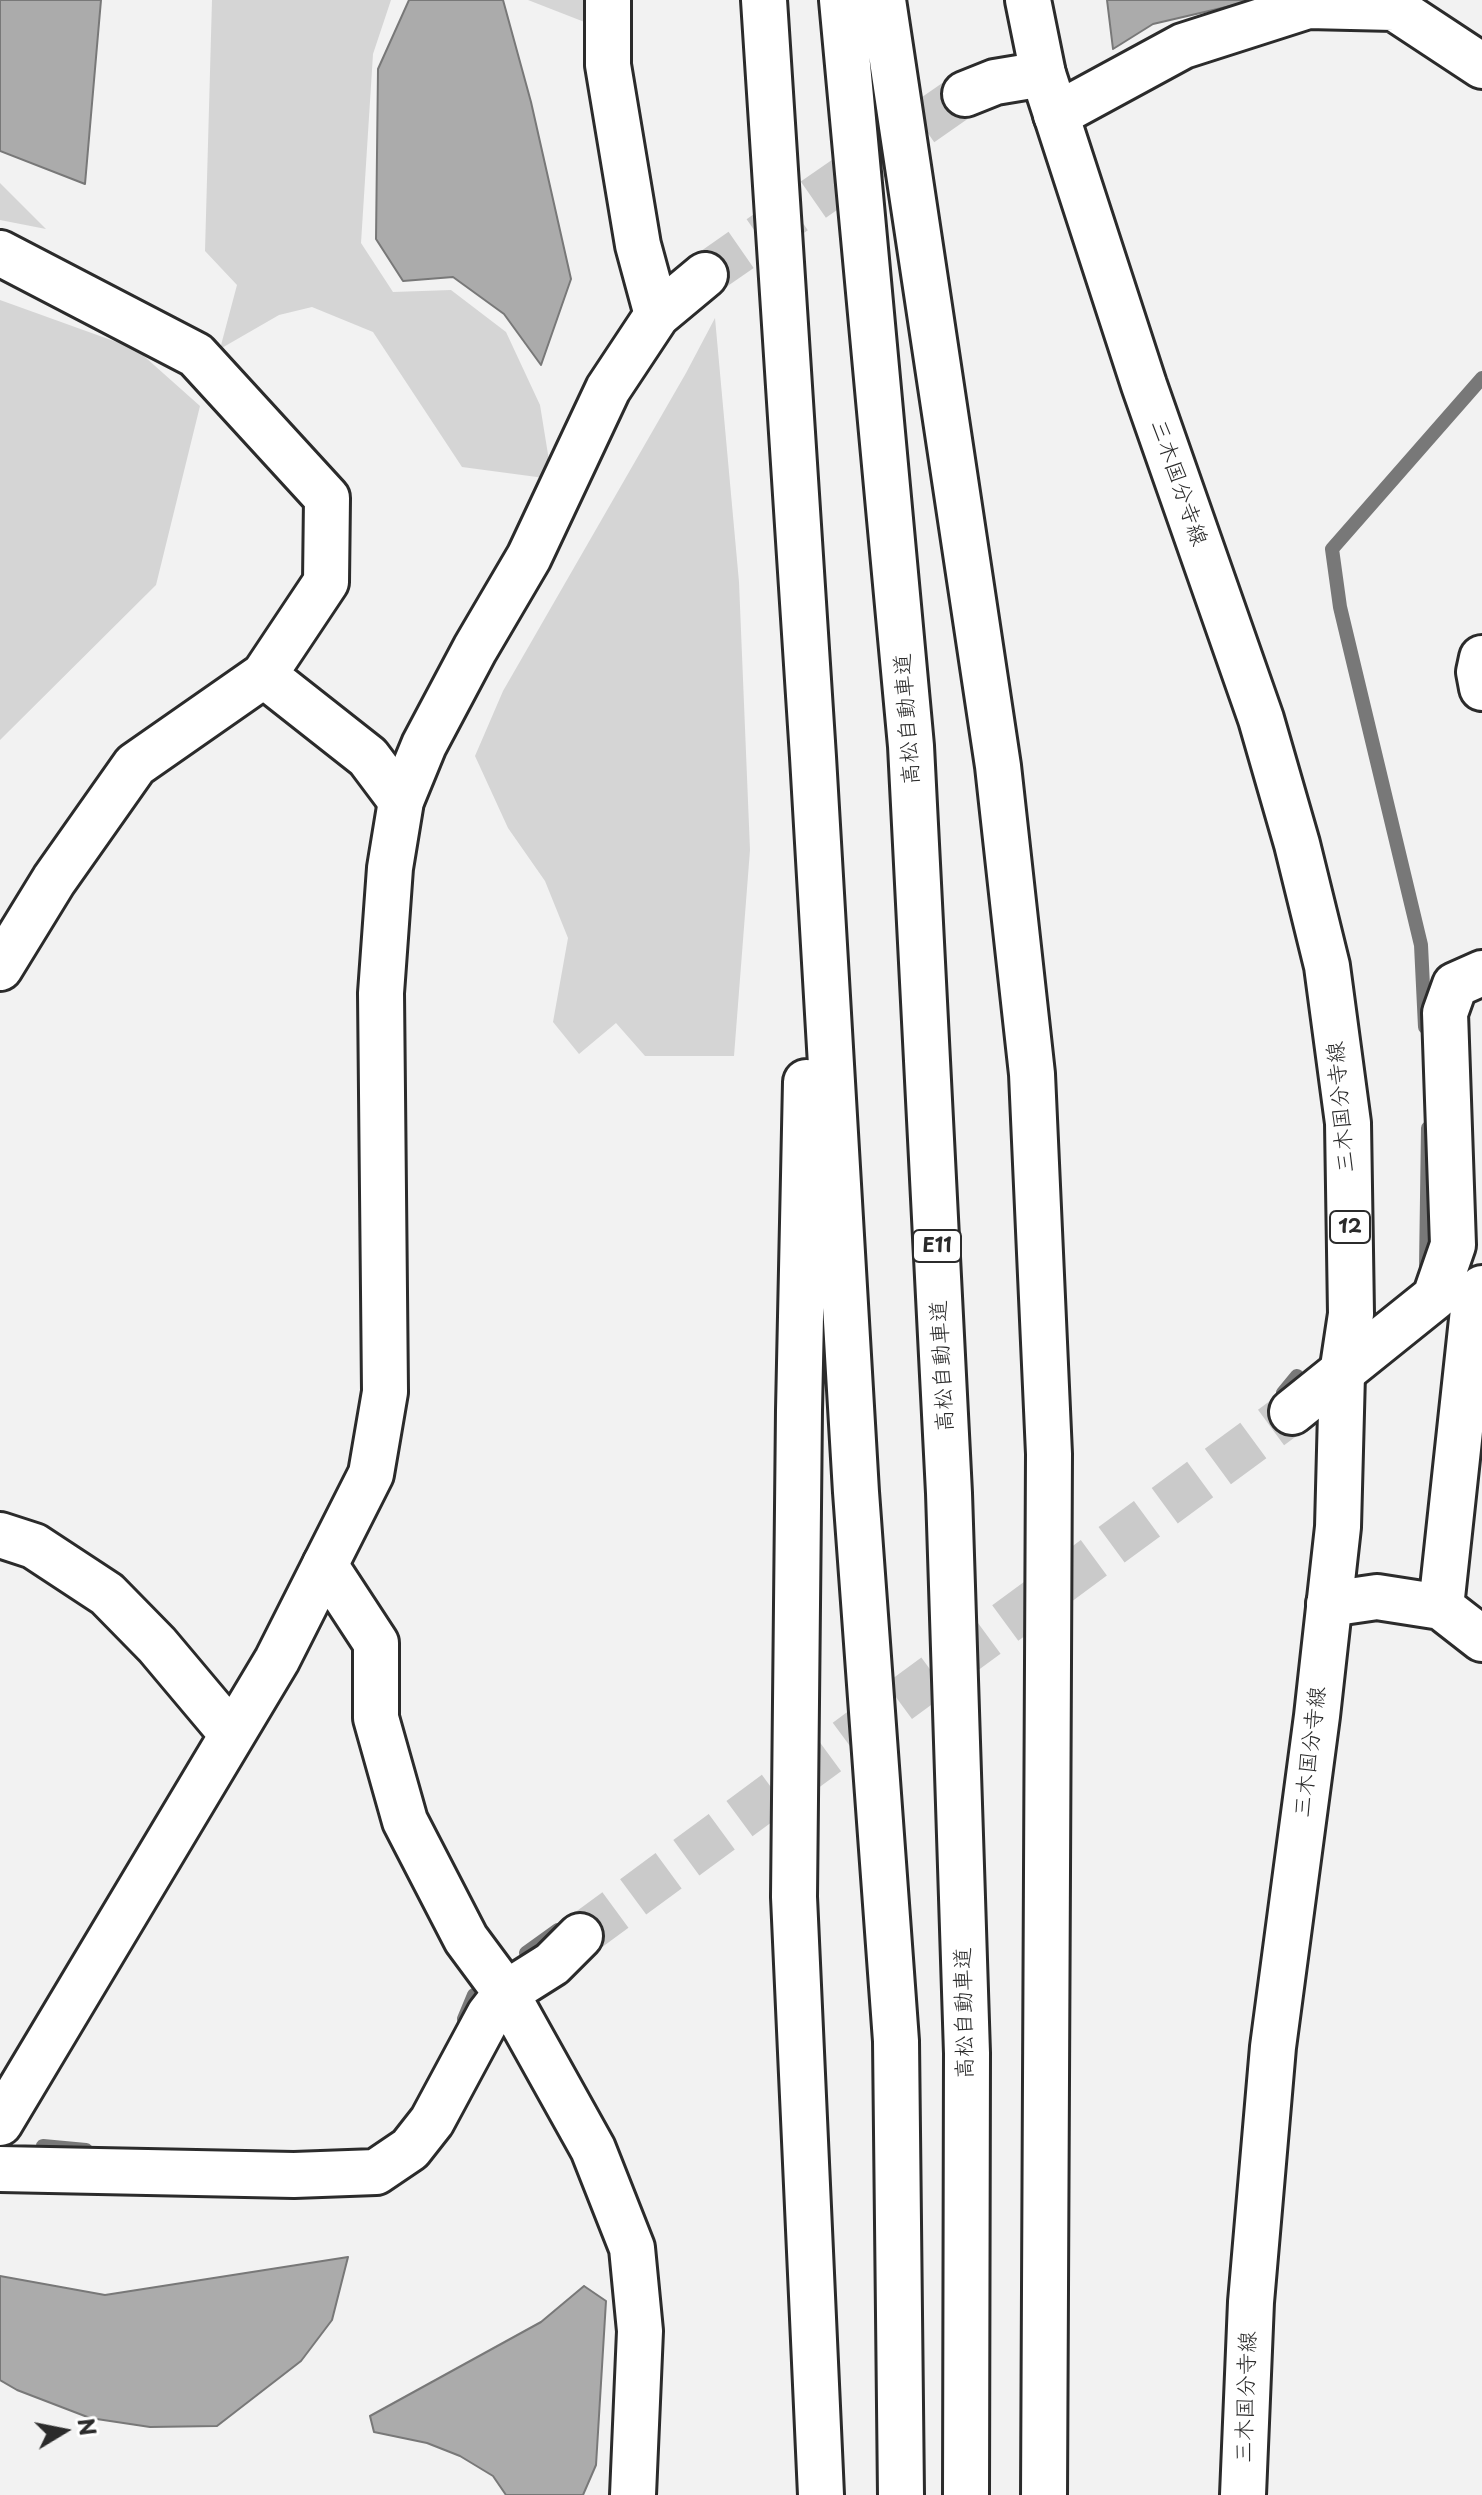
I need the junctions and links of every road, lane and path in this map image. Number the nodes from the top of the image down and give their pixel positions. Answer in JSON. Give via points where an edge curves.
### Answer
{"nodes":[{"id":1,"x":608,"y":0,"type":"edge"},
{"id":2,"x":764,"y":0,"type":"edge"},
{"id":3,"x":842,"y":0,"type":"edge"},
{"id":4,"x":883,"y":0,"type":"edge"},
{"id":5,"x":1028,"y":0,"type":"edge"},
{"id":6,"x":1311,"y":3,"type":"edge"},
{"id":7,"x":1482,"y":66,"type":"edge"},
{"id":8,"x":1043,"y":74,"type":"junction"},
{"id":9,"x":965,"y":94,"type":"tunnel mouth"},
{"id":10,"x":1056,"y":115,"type":"junction"},
{"id":11,"x":0,"y":253,"type":"edge"},
{"id":12,"x":705,"y":275,"type":"tunnel mouth"},
{"id":13,"x":657,"y":315,"type":"junction"},
{"id":14,"x":1482,"y":658,"type":"edge"},
{"id":15,"x":264,"y":675,"type":"junction"},
{"id":16,"x":1482,"y":688,"type":"edge"},
{"id":17,"x":813,"y":757,"type":"junction"},
{"id":18,"x":401,"y":801,"type":"junction"},
{"id":19,"x":0,"y":968,"type":"edge"},
{"id":20,"x":1482,"y":973,"type":"edge"},
{"id":21,"x":1482,"y":1288,"type":"edge"},
{"id":22,"x":1342,"y":1374,"type":"junction"},
{"id":23,"x":1292,"y":1412,"type":"tunnel mouth"},
{"id":24,"x":0,"y":1535,"type":"edge"},
{"id":25,"x":325,"y":1565,"type":"junction"},
{"id":26,"x":1329,"y":1604,"type":"junction"},
{"id":27,"x":1441,"y":1607,"type":"junction"},
{"id":28,"x":1482,"y":1639,"type":"edge"},
{"id":29,"x":231,"y":1733,"type":"junction"},
{"id":30,"x":580,"y":1936,"type":"tunnel mouth"},
{"id":31,"x":506,"y":1993,"type":"junction"},
{"id":32,"x":0,"y":2123,"type":"edge"},
{"id":33,"x":0,"y":2169,"type":"edge"},
{"id":34,"x":633,"y":2495,"type":"edge"},
{"id":35,"x":821,"y":2495,"type":"edge"},
{"id":36,"x":901,"y":2495,"type":"edge"},
{"id":37,"x":966,"y":2495,"type":"edge"},
{"id":38,"x":1044,"y":2495,"type":"edge"},
{"id":39,"x":1243,"y":2495,"type":"edge"}],
"edges":[{"from":1,"to":13,"type":"main road","via":[[608,65],[638,245]]},
{"from":2,"to":17,"type":"main road"},
{"from":3,"to":37,"type":"main road","name":"高松自動車道","number":"E11","via":[[911,746],[949,1493],[967,2053]]},
{"from":4,"to":38,"type":"main road","via":[[998,766],[1032,1074],[1049,1454]]},
{"from":5,"to":8,"type":"main road","name":"三木国分寺線","number":"12"},
{"from":6,"to":7,"type":"main road","via":[[1394,8]]},
{"from":6,"to":10,"type":"main road","via":[[1183,46]]},
{"from":8,"to":9,"type":"main road","via":[[995,82]]},
{"from":8,"to":10,"type":"main road","name":"三木国分寺線","number":"12"},
{"from":10,"to":22,"type":"main road","name":"三木国分寺線","number":"12","via":[[1261,719],[1327,966],[1348,1123],[1351,1314]]},
{"from":11,"to":15,"type":"main road","via":[[196,355],[327,498],[326,582]]},
{"from":12,"to":13,"type":"main road"},
{"from":13,"to":18,"type":"main road","via":[[608,389],[529,557],[431,732]]},
{"from":14,"to":16,"type":"main road"},
{"from":15,"to":18,"type":"main road","via":[[368,757]]},
{"from":15,"to":19,"type":"main road","via":[[135,765]]},
{"from":17,"to":35,"type":"main road","via":[[794,1897]]},
{"from":17,"to":36,"type":"main road","via":[[856,1492],[896,2041]]},
{"from":18,"to":25,"type":"main road","via":[[381,993],[385,1392],[371,1474]]},
{"from":20,"to":22,"type":"main road","via":[[1455,985],[1445,1013],[1453,1245],[1435,1297]]},
{"from":21,"to":27,"type":"main road","via":[[1473,1310]]},
{"from":22,"to":23,"type":"main road"},
{"from":22,"to":26,"type":"main road","name":"三木国分寺線","number":"12","via":[[1338,1527]]},
{"from":24,"to":29,"type":"main road","via":[[34,1546],[107,1594]]},
{"from":25,"to":29,"type":"main road","via":[[277,1660]]},
{"from":25,"to":31,"type":"main road","via":[[376,1643],[376,1718],[405,1821],[466,1939]]},
{"from":26,"to":27,"type":"main road","via":[[1377,1597]]},
{"from":26,"to":39,"type":"main road","name":"三木国分寺線","number":"12","via":[[1273,2047],[1251,2302]]},
{"from":27,"to":28,"type":"main road"},
{"from":29,"to":32,"type":"main road"},
{"from":30,"to":31,"type":"main road","via":[[552,1964]]},
{"from":31,"to":33,"type":"main road","via":[[432,2121],[410,2149],[376,2172]]},
{"from":31,"to":34,"type":"main road","via":[[593,2149],[632,2248],[640,2331]]}]}
